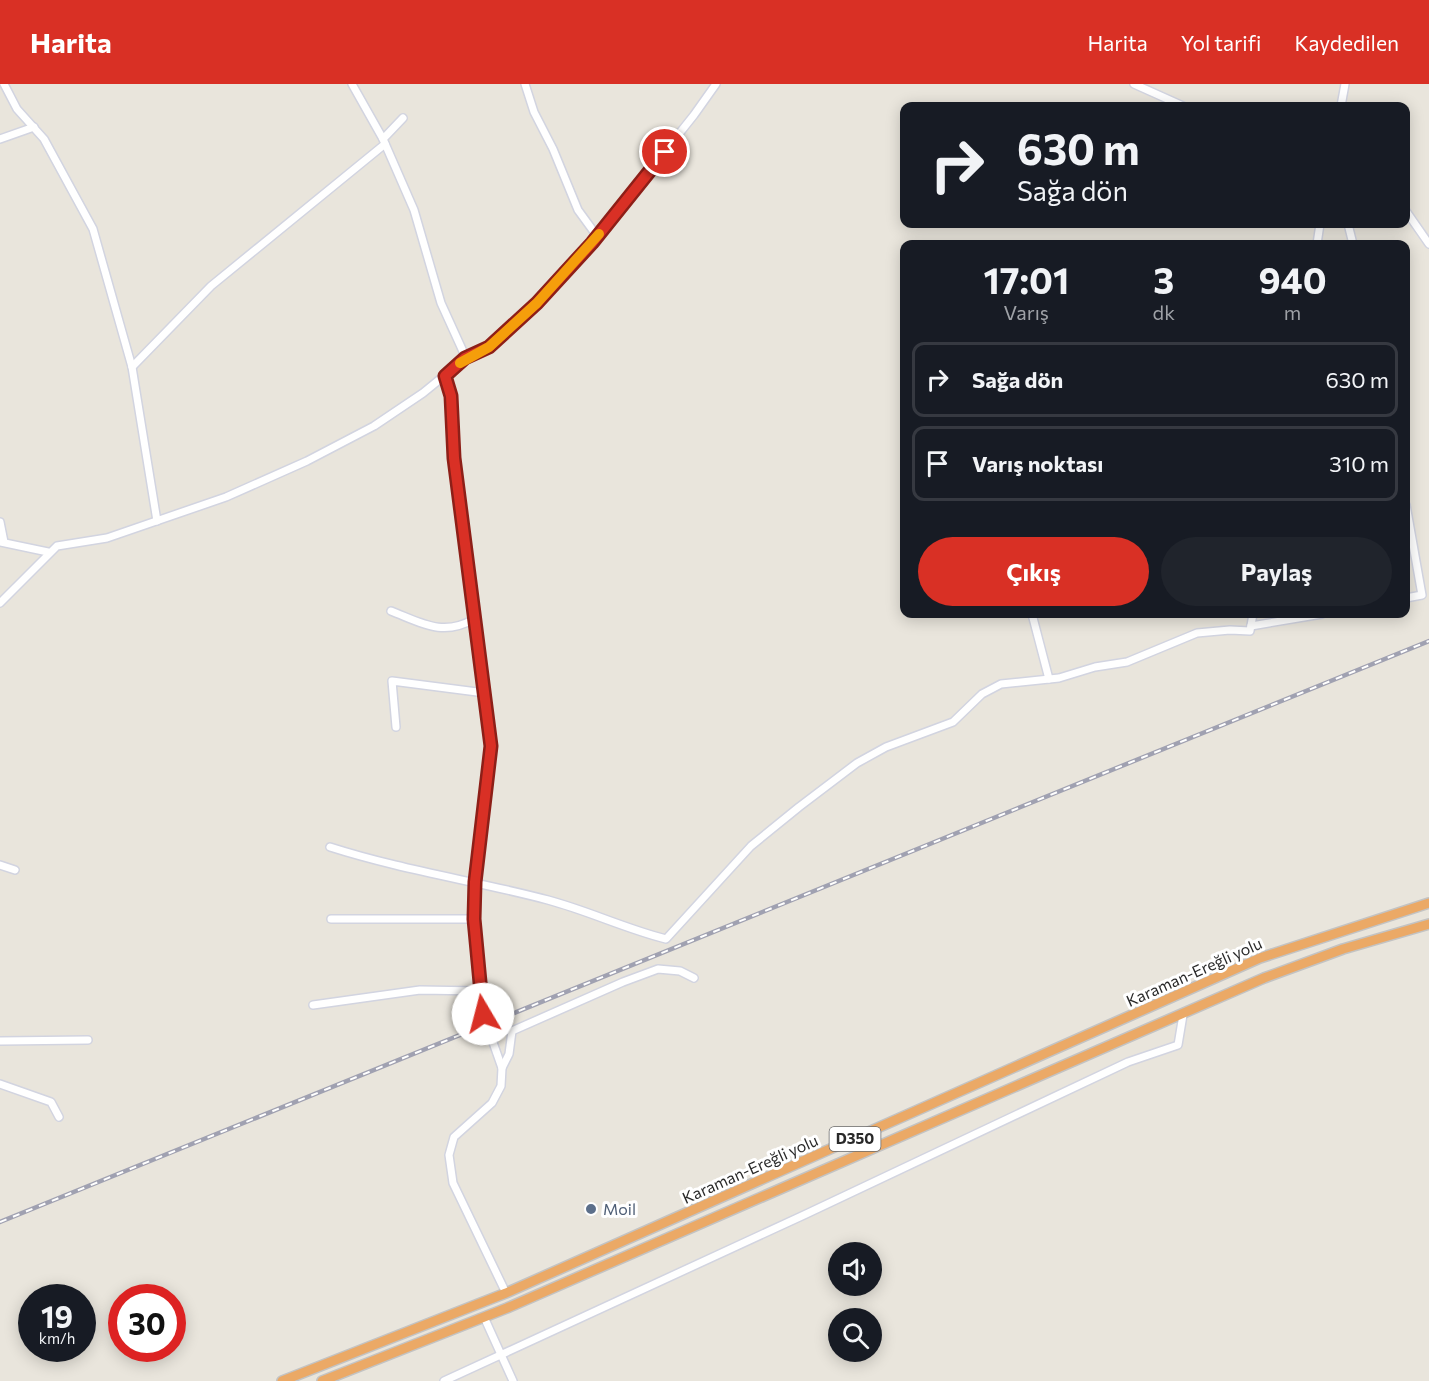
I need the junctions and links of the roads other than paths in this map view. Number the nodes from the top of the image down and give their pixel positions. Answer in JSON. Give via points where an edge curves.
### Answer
{"nodes":[{"id":1,"x":4,"y":84,"type":"edge"},
{"id":2,"x":352,"y":84,"type":"edge"},
{"id":3,"x":525,"y":84,"type":"edge"},
{"id":4,"x":716,"y":84,"type":"edge"},
{"id":5,"x":1134,"y":84,"type":"edge"},
{"id":6,"x":1345,"y":84,"type":"edge"},
{"id":7,"x":1174,"y":102,"type":"edge"},
{"id":8,"x":1342,"y":102,"type":"edge"},
{"id":9,"x":403,"y":118,"type":"dead end"},
{"id":10,"x":34,"y":127,"type":"junction"},
{"id":11,"x":0,"y":140,"type":"edge"},
{"id":12,"x":384,"y":142,"type":"junction"},
{"id":13,"x":1410,"y":217,"type":"edge"},
{"id":14,"x":597,"y":236,"type":"junction"},
{"id":15,"x":1429,"y":244,"type":"edge"},
{"id":16,"x":465,"y":358,"type":"junction"},
{"id":17,"x":132,"y":367,"type":"junction"},
{"id":18,"x":445,"y":376,"type":"junction"},
{"id":19,"x":157,"y":521,"type":"junction"},
{"id":20,"x":0,"y":522,"type":"edge"},
{"id":21,"x":1410,"y":528,"type":"edge"},
{"id":22,"x":2,"y":542,"type":"edge"},
{"id":23,"x":48,"y":552,"type":"junction"},
{"id":24,"x":1410,"y":597,"type":"edge"},
{"id":25,"x":0,"y":603,"type":"edge"},
{"id":26,"x":391,"y":611,"type":"dead end"},
{"id":27,"x":1033,"y":618,"type":"edge"},
{"id":28,"x":1252,"y":618,"type":"edge"},
{"id":29,"x":1303,"y":618,"type":"edge"},
{"id":30,"x":474,"y":619,"type":"junction"},
{"id":31,"x":1250,"y":629,"type":"junction"},
{"id":32,"x":1049,"y":679,"type":"junction"},
{"id":33,"x":485,"y":693,"type":"junction"},
{"id":34,"x":396,"y":727,"type":"dead end"},
{"id":35,"x":330,"y":847,"type":"dead end"},
{"id":36,"x":0,"y":865,"type":"edge"},
{"id":37,"x":15,"y":870,"type":"dead end"},
{"id":38,"x":475,"y":882,"type":"junction"},
{"id":39,"x":1429,"y":903,"type":"edge"},
{"id":40,"x":331,"y":919,"type":"dead end"},
{"id":41,"x":474,"y":919,"type":"junction"},
{"id":42,"x":1429,"y":924,"type":"edge"},
{"id":43,"x":694,"y":978,"type":"dead end"},
{"id":44,"x":480,"y":991,"type":"junction"},
{"id":45,"x":313,"y":1005,"type":"dead end"},
{"id":46,"x":1183,"y":1015,"type":"junction"},
{"id":47,"x":88,"y":1040,"type":"dead end"},
{"id":48,"x":0,"y":1041,"type":"edge"},
{"id":49,"x":502,"y":1068,"type":"junction"},
{"id":50,"x":0,"y":1084,"type":"edge"},
{"id":51,"x":59,"y":1117,"type":"dead end"},
{"id":52,"x":506,"y":1293,"type":"junction"},
{"id":53,"x":484,"y":1317,"type":"junction"},
{"id":54,"x":501,"y":1353,"type":"junction"},
{"id":55,"x":282,"y":1381,"type":"edge"},
{"id":56,"x":322,"y":1381,"type":"edge"},
{"id":57,"x":444,"y":1381,"type":"edge"},
{"id":58,"x":513,"y":1381,"type":"edge"}],
"edges":[{"from":1,"to":10,"type":"street","via":[[16,109]]},
{"from":2,"to":12,"type":"street"},
{"from":3,"to":14,"type":"street","via":[[578,210]]},
{"from":4,"to":14,"type":"street"},
{"from":5,"to":7,"type":"street"},
{"from":6,"to":8,"type":"street"},
{"from":9,"to":12,"type":"street"},
{"from":10,"to":11,"type":"street"},
{"from":10,"to":17,"type":"street","via":[[93,229]]},
{"from":12,"to":16,"type":"street","via":[[414,210],[441,303]]},
{"from":12,"to":17,"type":"street","via":[[211,286]]},
{"from":13,"to":15,"type":"street"},
{"from":14,"to":16,"type":"street","via":[[537,303],[489,347]]},
{"from":16,"to":18,"type":"street"},
{"from":17,"to":19,"type":"street"},
{"from":18,"to":19,"type":"street","via":[[374,426],[307,461],[226,497]]},
{"from":18,"to":30,"type":"street","via":[[451,396],[454,458]]},
{"from":19,"to":23,"type":"street","via":[[107,538],[57,546]]},
{"from":20,"to":22,"type":"street"},
{"from":21,"to":24,"type":"street","via":[[1422,595]]},
{"from":22,"to":23,"type":"street"},
{"from":23,"to":25,"type":"street"},
{"from":26,"to":30,"type":"street","via":[[447,629]]},
{"from":27,"to":32,"type":"street"},
{"from":28,"to":31,"type":"street"},
{"from":29,"to":31,"type":"street"},
{"from":30,"to":33,"type":"street"},
{"from":31,"to":32,"type":"street","via":[[1197,633],[1127,662]]},
{"from":32,"to":38,"type":"street","via":[[1001,684],[982,694],[953,722],[886,747],[857,763],[751,846],[666,939],[571,907]]},
{"from":33,"to":34,"type":"street","via":[[392,681]]},
{"from":33,"to":38,"type":"street","via":[[491,746]]},
{"from":35,"to":38,"type":"street","via":[[385,864]]},
{"from":36,"to":37,"type":"street"},
{"from":38,"to":41,"type":"street"},
{"from":39,"to":52,"type":"highway","name":"Karaman-Ereğli yolu","number":"D350","via":[[1260,958]]},
{"from":40,"to":41,"type":"street"},
{"from":41,"to":44,"type":"street"},
{"from":42,"to":46,"type":"highway","name":"Karaman-Ereğli yolu","number":"D350","via":[[1264,978]]},
{"from":43,"to":49,"type":"street","via":[[680,971],[658,969],[512,1031],[509,1054]]},
{"from":44,"to":45,"type":"street","via":[[420,990]]},
{"from":44,"to":49,"type":"street","via":[[483,1014]]},
{"from":46,"to":53,"type":"highway","name":"Karaman-Ereğli yolu","number":"D350"},
{"from":46,"to":54,"type":"street","via":[[1178,1044],[1128,1062]]},
{"from":47,"to":48,"type":"street"},
{"from":49,"to":52,"type":"street","via":[[501,1086],[492,1103],[454,1137],[449,1155],[453,1183]]},
{"from":50,"to":51,"type":"street","via":[[51,1102]]},
{"from":52,"to":55,"type":"highway","name":"Karaman-Ereğli yolu","number":"D350"},
{"from":53,"to":54,"type":"street"},
{"from":53,"to":56,"type":"highway","name":"Karaman-Ereğli yolu","number":"D350"},
{"from":54,"to":57,"type":"street"},
{"from":54,"to":58,"type":"street"}]}
